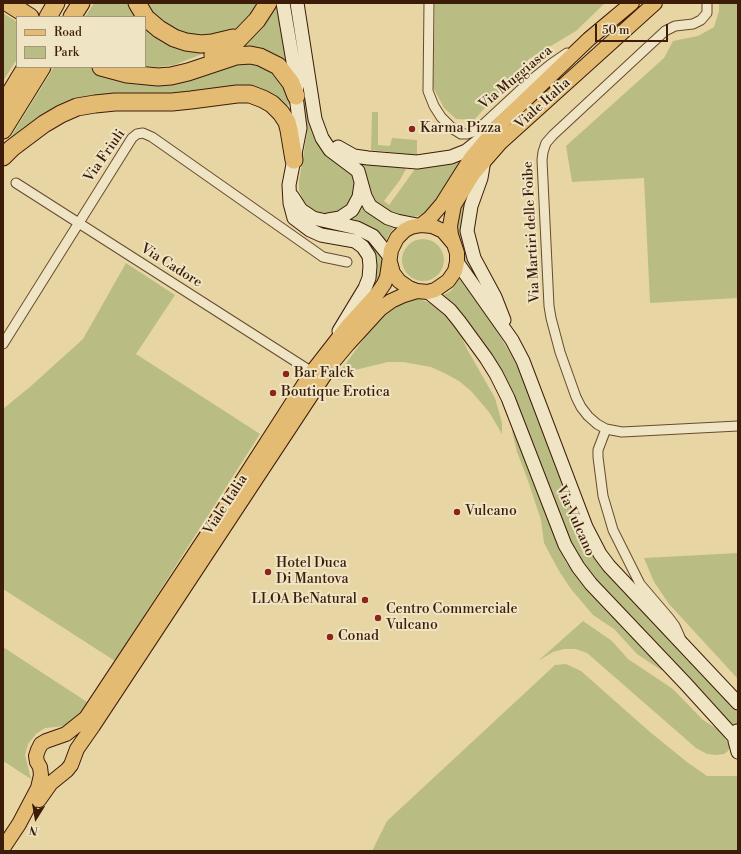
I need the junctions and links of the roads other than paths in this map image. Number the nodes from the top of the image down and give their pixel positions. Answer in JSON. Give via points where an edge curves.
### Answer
{"nodes":[{"id":1,"x":56,"y":3,"type":"edge"},
{"id":2,"x":65,"y":3,"type":"edge"},
{"id":3,"x":81,"y":3,"type":"edge"},
{"id":4,"x":137,"y":3,"type":"edge"},
{"id":5,"x":268,"y":3,"type":"edge"},
{"id":6,"x":283,"y":3,"type":"edge"},
{"id":7,"x":297,"y":3,"type":"edge"},
{"id":8,"x":429,"y":3,"type":"edge"},
{"id":9,"x":632,"y":3,"type":"edge"},
{"id":10,"x":655,"y":3,"type":"edge"},
{"id":11,"x":707,"y":3,"type":"edge"},
{"id":12,"x":49,"y":16,"type":"edge"},
{"id":13,"x":58,"y":16,"type":"edge"},
{"id":14,"x":73,"y":16,"type":"edge"},
{"id":15,"x":145,"y":16,"type":"edge"},
{"id":16,"x":146,"y":18,"type":"edge"},
{"id":17,"x":241,"y":36,"type":"junction"},
{"id":18,"x":589,"y":40,"type":"junction"},
{"id":19,"x":16,"y":68,"type":"edge"},
{"id":20,"x":25,"y":68,"type":"edge"},
{"id":21,"x":41,"y":68,"type":"edge"},
{"id":22,"x":105,"y":68,"type":"edge"},
{"id":23,"x":128,"y":68,"type":"edge"},
{"id":24,"x":3,"y":90,"type":"edge"},
{"id":25,"x":296,"y":96,"type":"junction"},
{"id":26,"x":3,"y":105,"type":"edge"},
{"id":27,"x":497,"y":127,"type":"junction"},
{"id":28,"x":3,"y":130,"type":"edge"},
{"id":29,"x":322,"y":138,"type":"junction"},
{"id":30,"x":3,"y":157,"type":"edge"},
{"id":31,"x":294,"y":160,"type":"junction"},
{"id":32,"x":484,"y":160,"type":"junction"},
{"id":33,"x":362,"y":182,"type":"junction"},
{"id":34,"x":16,"y":184,"type":"dead end"},
{"id":35,"x":289,"y":191,"type":"junction"},
{"id":36,"x":322,"y":221,"type":"junction"},
{"id":37,"x":78,"y":224,"type":"junction"},
{"id":38,"x":419,"y":225,"type":"junction"},
{"id":39,"x":454,"y":244,"type":"junction"},
{"id":40,"x":390,"y":259,"type":"junction"},
{"id":41,"x":347,"y":262,"type":"dead end"},
{"id":42,"x":457,"y":262,"type":"junction"},
{"id":43,"x":422,"y":291,"type":"junction"},
{"id":44,"x":512,"y":340,"type":"junction"},
{"id":45,"x":3,"y":344,"type":"edge"},
{"id":46,"x":316,"y":367,"type":"junction"},
{"id":47,"x":738,"y":426,"type":"edge"},
{"id":48,"x":606,"y":429,"type":"junction"},
{"id":49,"x":684,"y":646,"type":"junction"},
{"id":50,"x":738,"y":703,"type":"edge"},
{"id":51,"x":736,"y":733,"type":"edge"},
{"id":52,"x":52,"y":739,"type":"junction"},
{"id":53,"x":738,"y":752,"type":"edge"},
{"id":54,"x":73,"y":758,"type":"junction"},
{"id":55,"x":40,"y":767,"type":"junction"},
{"id":56,"x":61,"y":774,"type":"junction"},
{"id":57,"x":19,"y":824,"type":"junction"},
{"id":58,"x":3,"y":848,"type":"edge"}],
"edges":[{"from":1,"to":12,"type":"highway"},
{"from":2,"to":13,"type":"highway"},
{"from":3,"to":14,"type":"highway"},
{"from":4,"to":15,"type":"highway"},
{"from":5,"to":17,"type":"highway","via":[[257,20]]},
{"from":6,"to":25,"type":"main road","via":[[296,79]]},
{"from":7,"to":29,"type":"main road","via":[[315,119]]},
{"from":8,"to":18,"type":"street","name":"Via Muggiasca","via":[[428,91],[441,117],[461,134],[476,131],[550,64]]},
{"from":9,"to":18,"type":"main road","name":"Viale Italia"},
{"from":10,"to":32,"type":"main road","name":"Viale Italia"},
{"from":11,"to":48,"type":"street","name":"Via Martiri delle Foibe","via":[[707,13],[701,20],[693,24],[675,26],[666,31],[550,138],[543,152],[551,318],[560,352],[581,408],[592,420]]},
{"from":16,"to":17,"type":"highway","via":[[174,38],[186,42],[212,43]]},
{"from":17,"to":23,"type":"highway","via":[[233,45],[217,53],[171,70],[144,71]]},
{"from":18,"to":27,"type":"main road","name":"Viale Italia"},
{"from":19,"to":24,"type":"highway"},
{"from":20,"to":26,"type":"highway"},
{"from":21,"to":28,"type":"highway"},
{"from":22,"to":25,"type":"highway","via":[[127,74],[158,77],[182,73],[236,56],[250,55],[264,58],[278,66],[291,83]]},
{"from":25,"to":31,"type":"main road","via":[[300,128]]},
{"from":27,"to":29,"type":"main road","via":[[466,150],[451,157],[417,162],[354,156]]},
{"from":27,"to":38,"type":"main road","name":"Viale Italia","via":[[470,158],[442,204],[430,218]]},
{"from":29,"to":33,"type":"main road","via":[[330,150],[358,171]]},
{"from":30,"to":31,"type":"highway","via":[[44,124],[78,107],[115,102],[172,102],[250,94],[272,104],[281,113],[287,122]]},
{"from":31,"to":35,"type":"main road"},
{"from":32,"to":39,"type":"main road","name":"Viale Italia","via":[[454,205],[450,226]]},
{"from":32,"to":44,"type":"main road","via":[[467,231],[474,258],[495,297]]},
{"from":33,"to":36,"type":"main road","via":[[359,197],[352,210],[340,218]]},
{"from":33,"to":38,"type":"main road","via":[[370,206],[397,221]]},
{"from":34,"to":37,"type":"street","name":"Via Cadore"},
{"from":35,"to":36,"type":"main road","via":[[301,210]]},
{"from":35,"to":46,"type":"main road","via":[[294,218],[321,235],[355,241],[363,247],[370,266],[365,288]]},
{"from":36,"to":40,"type":"main road","via":[[357,228],[374,236]]},
{"from":37,"to":41,"type":"street","name":"Via Friuli","via":[[132,138],[143,133],[322,256]]},
{"from":37,"to":45,"type":"street","name":"Via Friuli"},
{"from":37,"to":46,"type":"street","name":"Via Cadore"},
{"from":38,"to":39,"type":"main road","via":[[432,226],[443,231]]},
{"from":38,"to":40,"type":"main road","name":"Viale Italia","via":[[405,230],[397,238]]},
{"from":39,"to":42,"type":"main road","name":"Viale Italia"},
{"from":40,"to":43,"type":"main road","via":[[393,273],[399,281],[409,288]]},
{"from":40,"to":46,"type":"main road","name":"Viale Italia","via":[[387,277],[377,294]]},
{"from":42,"to":43,"type":"main road","name":"Viale Italia","via":[[455,271],[448,281],[439,288]]},
{"from":42,"to":44,"type":"main road","name":"Via Vulcano"},
{"from":43,"to":51,"type":"main road","name":"Via Vulcano","via":[[450,310],[496,374],[508,398],[565,544],[578,567],[685,683]]},
{"from":43,"to":54,"type":"main road","name":"Viale Italia","via":[[397,298],[380,309],[333,362],[106,708],[77,748]]},
{"from":44,"to":49,"type":"main road","name":"Via Vulcano","via":[[531,379],[593,542],[609,566]]},
{"from":46,"to":52,"type":"main road","name":"Viale Italia","via":[[86,718],[66,734]]},
{"from":47,"to":48,"type":"street","name":"Via Martiri delle Foibe","via":[[622,432]]},
{"from":48,"to":49,"type":"street","via":[[598,457],[604,502],[613,530],[640,584],[675,626]]},
{"from":49,"to":50,"type":"main road","name":"Via Vulcano"},
{"from":51,"to":53,"type":"main road","via":[[735,744]]},
{"from":52,"to":54,"type":"main road","via":[[59,739],[69,746]]},
{"from":52,"to":55,"type":"main road","name":"Viale Italia","via":[[41,744],[38,750],[36,756]]},
{"from":54,"to":56,"type":"main road","name":"Viale Italia","via":[[71,765]]},
{"from":55,"to":56,"type":"main road","via":[[46,773]]},
{"from":55,"to":57,"type":"main road","name":"Viale Italia","via":[[41,780]]},
{"from":56,"to":57,"type":"main road","name":"Viale Italia"},
{"from":57,"to":58,"type":"main road","name":"Viale Italia"}]}
